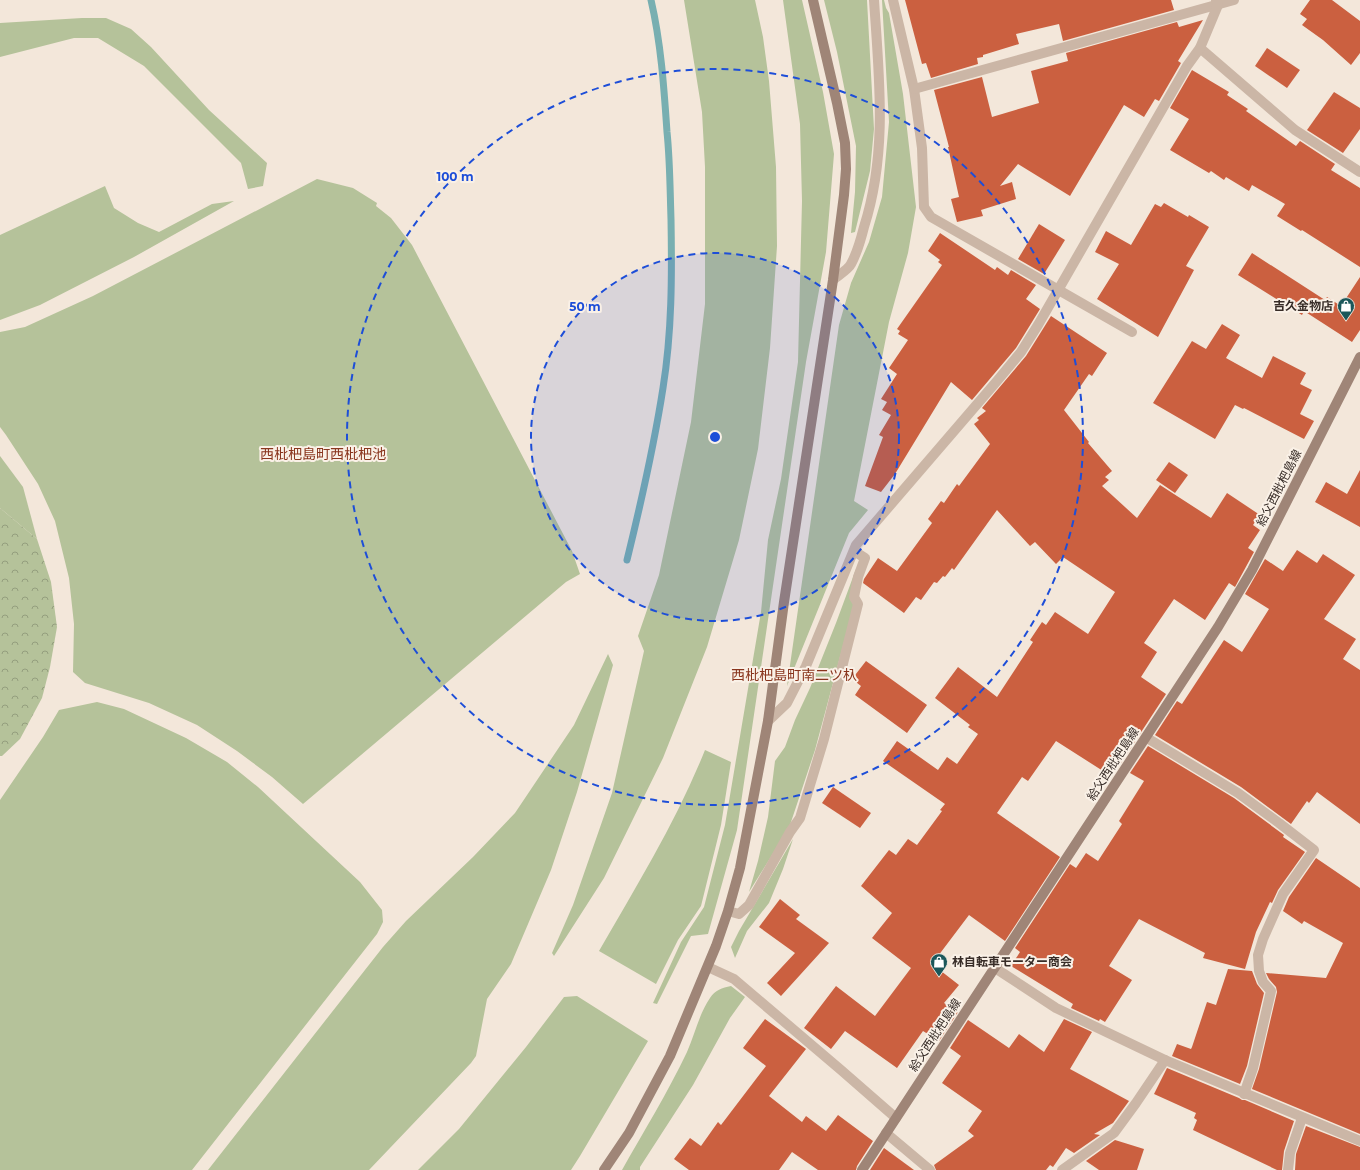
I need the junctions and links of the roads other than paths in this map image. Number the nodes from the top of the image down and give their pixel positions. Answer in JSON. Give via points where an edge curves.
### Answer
{"nodes":[{"id":1,"x":813,"y":0,"type":"edge"},
{"id":2,"x":874,"y":0,"type":"edge"},
{"id":3,"x":893,"y":0,"type":"edge"},
{"id":4,"x":1234,"y":0,"type":"edge"},
{"id":5,"x":1217,"y":2,"type":"edge"},
{"id":6,"x":1200,"y":48,"type":"junction"},
{"id":7,"x":914,"y":89,"type":"junction"},
{"id":8,"x":1360,"y":172,"type":"edge"},
{"id":9,"x":833,"y":280,"type":"junction"},
{"id":10,"x":1058,"y":290,"type":"junction"},
{"id":11,"x":1132,"y":332,"type":"dead end"},
{"id":12,"x":1360,"y":357,"type":"edge"},
{"id":13,"x":854,"y":551,"type":"junction"},
{"id":14,"x":768,"y":721,"type":"junction"},
{"id":15,"x":1146,"y":738,"type":"junction"},
{"id":16,"x":728,"y":912,"type":"junction"},
{"id":17,"x":708,"y":967,"type":"junction"},
{"id":18,"x":995,"y":968,"type":"junction"},
{"id":19,"x":1165,"y":1060,"type":"junction"},
{"id":20,"x":1244,"y":1094,"type":"junction"},
{"id":21,"x":896,"y":1118,"type":"junction"},
{"id":22,"x":1302,"y":1118,"type":"junction"},
{"id":23,"x":886,"y":1133,"type":"junction"},
{"id":24,"x":1360,"y":1141,"type":"edge"},
{"id":25,"x":604,"y":1170,"type":"edge"},
{"id":26,"x":862,"y":1170,"type":"edge"},
{"id":27,"x":930,"y":1170,"type":"edge"},
{"id":28,"x":1062,"y":1170,"type":"edge"},
{"id":29,"x":1288,"y":1170,"type":"edge"}],
"edges":[{"from":1,"to":9,"type":"street","via":[[845,143],[844,195]]},
{"from":2,"to":9,"type":"street","via":[[880,119],[879,158],[871,205],[851,265]]},
{"from":3,"to":7,"type":"street"},
{"from":4,"to":5,"type":"street"},
{"from":5,"to":6,"type":"street"},
{"from":5,"to":7,"type":"street"},
{"from":6,"to":8,"type":"street","via":[[1295,130]]},
{"from":6,"to":10,"type":"street","via":[[1187,66]]},
{"from":7,"to":10,"type":"street","via":[[922,148],[924,207],[931,217]]},
{"from":9,"to":14,"type":"street"},
{"from":10,"to":11,"type":"street"},
{"from":10,"to":13,"type":"street","via":[[1021,352],[856,545]]},
{"from":12,"to":15,"type":"street","name":"給父西枇杷島線","via":[[1252,570],[1202,653]]},
{"from":13,"to":14,"type":"street","via":[[806,666],[787,703]]},
{"from":13,"to":16,"type":"street","via":[[865,558],[854,597],[858,604],[824,740],[800,818],[749,905],[739,914]]},
{"from":14,"to":16,"type":"street","via":[[740,868]]},
{"from":15,"to":18,"type":"street","name":"給父西枇杷島線"},
{"from":15,"to":20,"type":"street","via":[[1238,793],[1314,850],[1284,894],[1258,955],[1263,982],[1272,991]]},
{"from":16,"to":17,"type":"street"},
{"from":17,"to":21,"type":"street","via":[[734,979]]},
{"from":17,"to":25,"type":"street","via":[[670,1056],[629,1133]]},
{"from":18,"to":19,"type":"street","via":[[1056,1008]]},
{"from":18,"to":21,"type":"street","name":"給父西枇杷島線"},
{"from":19,"to":20,"type":"street"},
{"from":19,"to":28,"type":"street","via":[[1114,1133]]},
{"from":20,"to":22,"type":"street"},
{"from":21,"to":23,"type":"street","name":"給父西枇杷島線"},
{"from":22,"to":24,"type":"street"},
{"from":22,"to":29,"type":"street","via":[[1290,1153]]},
{"from":23,"to":26,"type":"street","name":"給父西枇杷島線"},
{"from":23,"to":27,"type":"street"}]}
